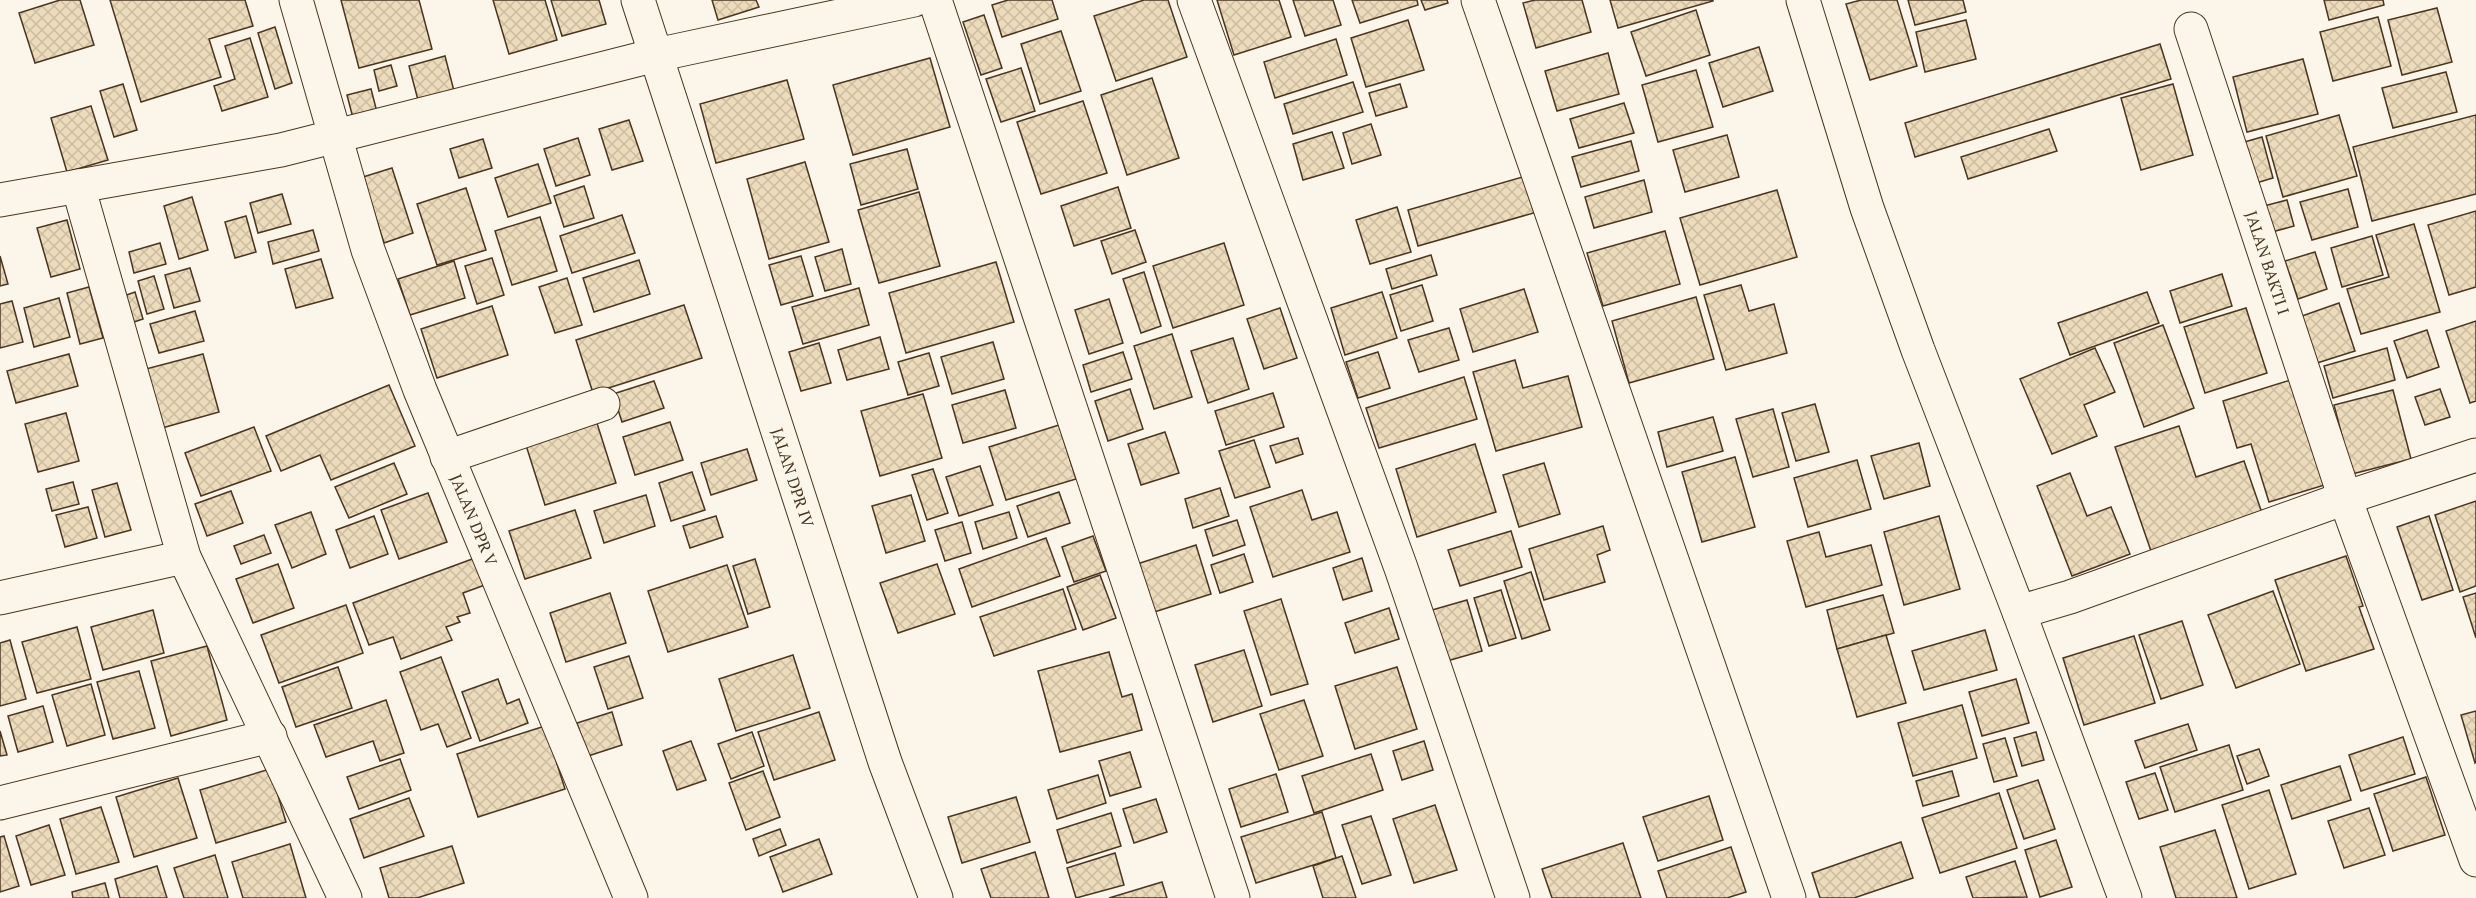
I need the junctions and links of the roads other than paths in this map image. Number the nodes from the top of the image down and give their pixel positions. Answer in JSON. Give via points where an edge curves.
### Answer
{"nodes":[{"id":1,"x":296,"y":0,"type":"edge"},
{"id":2,"x":638,"y":0,"type":"edge"},
{"id":3,"x":914,"y":0,"type":"edge"},
{"id":4,"x":935,"y":0,"type":"edge"},
{"id":5,"x":1194,"y":0,"type":"edge"},
{"id":6,"x":1478,"y":0,"type":"edge"},
{"id":7,"x":1803,"y":0,"type":"edge"},
{"id":8,"x":2191,"y":29,"type":"dead end"},
{"id":9,"x":656,"y":55,"type":"junction"},
{"id":10,"x":336,"y":136,"type":"junction"},
{"id":11,"x":78,"y":186,"type":"junction"},
{"id":12,"x":0,"y":200,"type":"edge"},
{"id":13,"x":603,"y":404,"type":"dead end"},
{"id":14,"x":2476,"y":455,"type":"edge"},
{"id":15,"x":447,"y":457,"type":"junction"},
{"id":16,"x":2345,"y":498,"type":"junction"},
{"id":17,"x":184,"y":557,"type":"junction"},
{"id":18,"x":0,"y":598,"type":"edge"},
{"id":19,"x":2019,"y":612,"type":"junction"},
{"id":20,"x":270,"y":736,"type":"junction"},
{"id":21,"x":0,"y":803,"type":"edge"},
{"id":22,"x":2476,"y":860,"type":"edge"},
{"id":23,"x":345,"y":898,"type":"edge"},
{"id":24,"x":631,"y":898,"type":"edge"},
{"id":25,"x":936,"y":898,"type":"edge"},
{"id":26,"x":1233,"y":898,"type":"edge"},
{"id":27,"x":1513,"y":898,"type":"edge"},
{"id":28,"x":1789,"y":898,"type":"edge"},
{"id":29,"x":2125,"y":898,"type":"edge"}],
"edges":[{"from":1,"to":10,"type":"street","name":"JALAN DPR V"},
{"from":2,"to":9,"type":"street","name":"JALAN DPR IV"},
{"from":3,"to":9,"type":"street"},
{"from":4,"to":26,"type":"street"},
{"from":5,"to":27,"type":"street","via":[[1401,568]]},
{"from":6,"to":28,"type":"street"},
{"from":7,"to":19,"type":"street","via":[[1875,229]]},
{"from":8,"to":16,"type":"street","name":"JALAN BAKTI I"},
{"from":9,"to":10,"type":"street"},
{"from":9,"to":25,"type":"street","name":"JALAN DPR IV","via":[[881,750]]},
{"from":10,"to":11,"type":"street","via":[[282,150]]},
{"from":10,"to":15,"type":"street","name":"JALAN DPR V","via":[[368,250]]},
{"from":11,"to":12,"type":"street"},
{"from":11,"to":17,"type":"street"},
{"from":13,"to":15,"type":"street"},
{"from":14,"to":16,"type":"street"},
{"from":15,"to":24,"type":"street","name":"JALAN DPR V"},
{"from":16,"to":19,"type":"street","via":[[2092,590]]},
{"from":16,"to":22,"type":"street","name":"JALAN BAKTI I"},
{"from":17,"to":18,"type":"street"},
{"from":17,"to":20,"type":"street"},
{"from":19,"to":29,"type":"street"},
{"from":20,"to":21,"type":"street"},
{"from":20,"to":23,"type":"street"}]}
